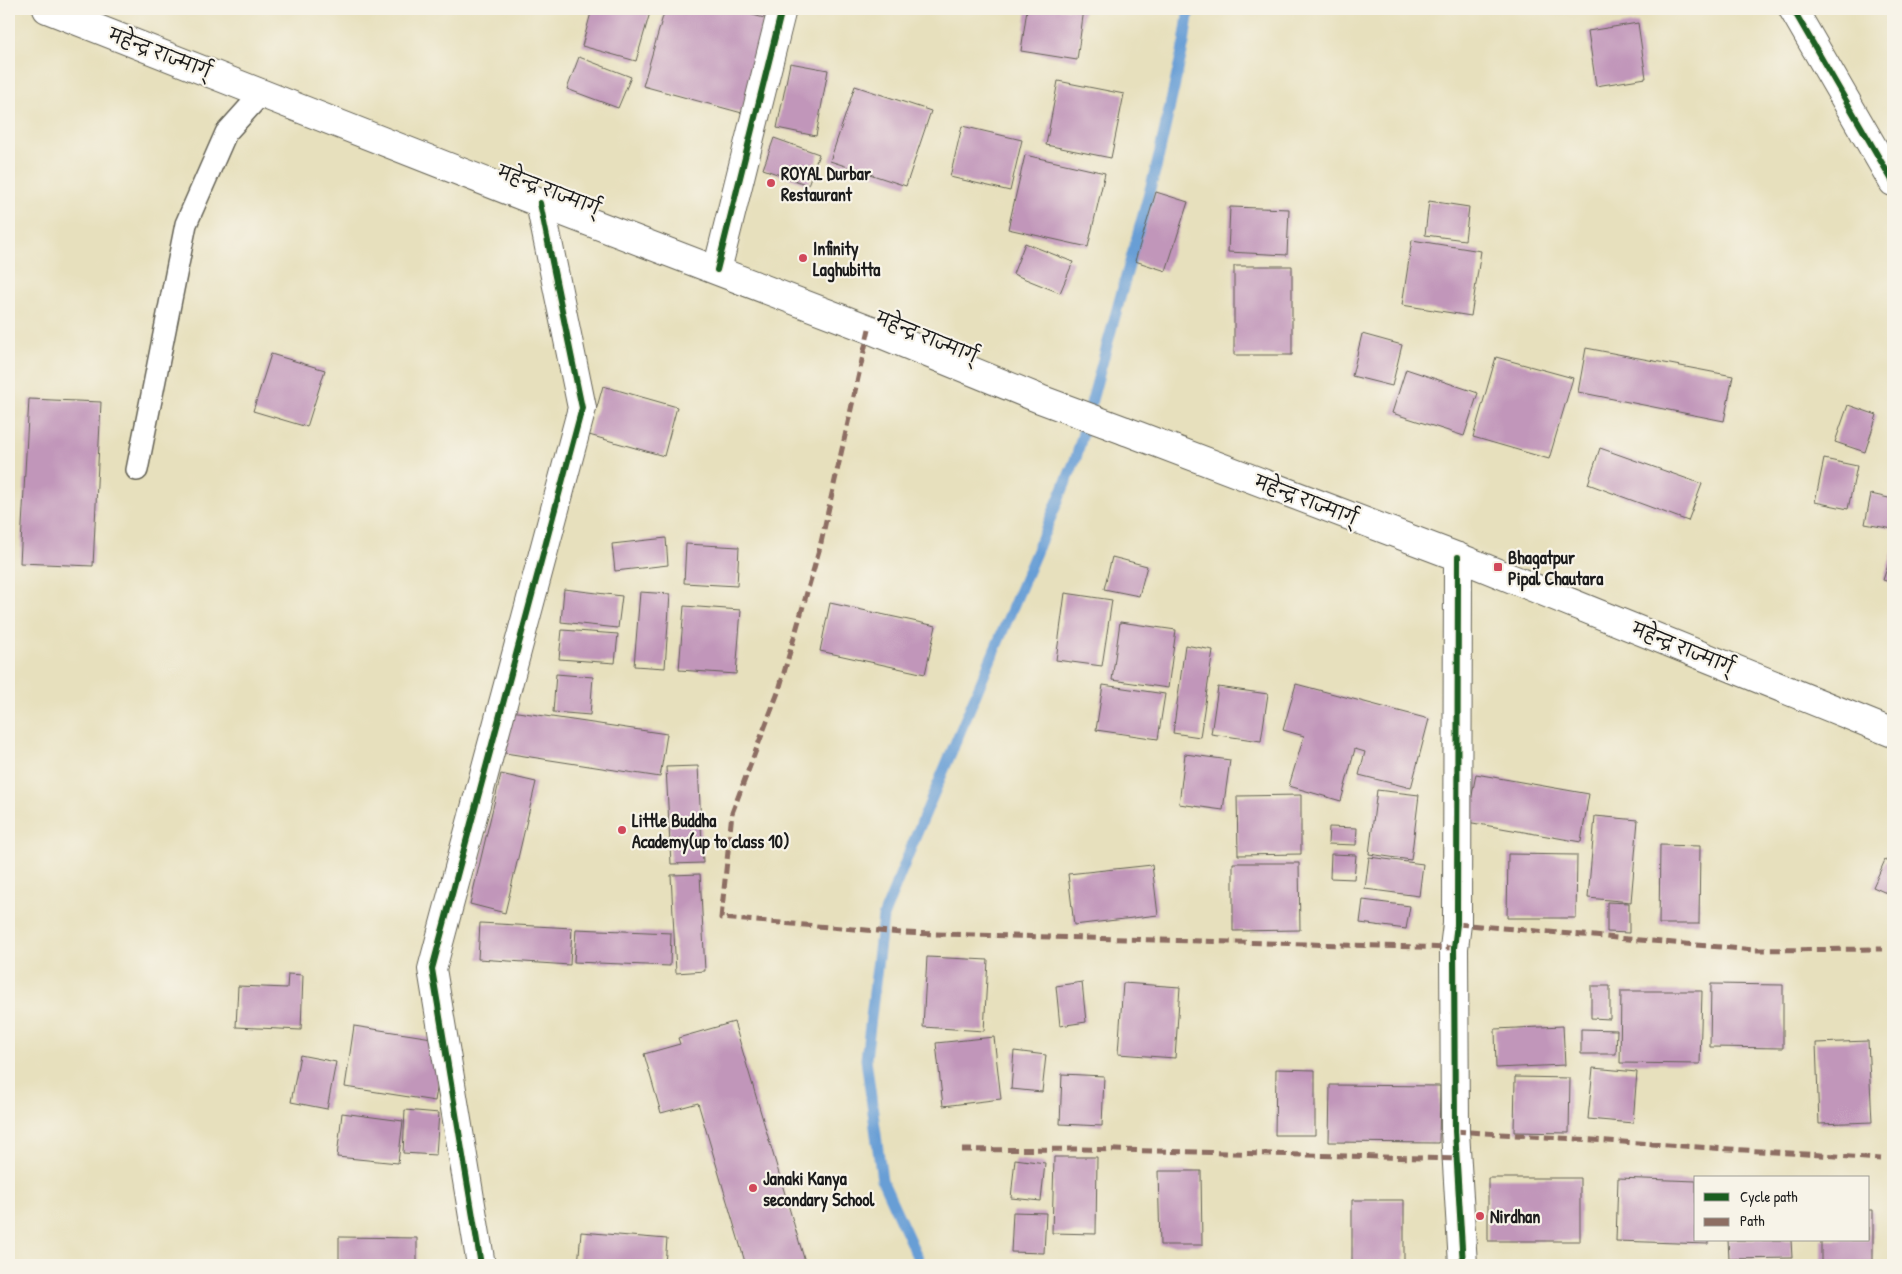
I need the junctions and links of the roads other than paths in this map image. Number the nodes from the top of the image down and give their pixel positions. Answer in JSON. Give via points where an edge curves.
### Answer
{"nodes":[{"id":1,"x":47,"y":9,"type":"edge"},
{"id":2,"x":782,"y":9,"type":"edge"},
{"id":3,"x":1793,"y":9,"type":"edge"},
{"id":4,"x":262,"y":93,"type":"junction"},
{"id":5,"x":1893,"y":182,"type":"edge"},
{"id":6,"x":540,"y":203,"type":"junction"},
{"id":7,"x":717,"y":270,"type":"junction"},
{"id":8,"x":137,"y":470,"type":"dead end"},
{"id":9,"x":1458,"y":557,"type":"junction"},
{"id":10,"x":1893,"y":733,"type":"edge"},
{"id":11,"x":481,"y":1265,"type":"edge"},
{"id":12,"x":1463,"y":1265,"type":"edge"}],
"edges":[{"from":1,"to":4,"type":"main road","name":"महेन्द्र राज्मार्ग्"},
{"from":2,"to":7,"type":"main road"},
{"from":3,"to":5,"type":"main road"},
{"from":4,"to":6,"type":"main road","name":"महेन्द्र राज्मार्ग्"},
{"from":4,"to":8,"type":"lane","via":[[226,132],[186,224]]},
{"from":6,"to":7,"type":"main road","name":"महेन्द्र राज्मार्ग्"},
{"from":6,"to":11,"type":"main road","via":[[582,408],[432,969]]},
{"from":7,"to":9,"type":"main road","name":"महेन्द्र राज्मार्ग्","via":[[1040,400]]},
{"from":9,"to":10,"type":"main road","name":"महेन्द्र राज्मार्ग्"},
{"from":9,"to":12,"type":"main road","via":[[1455,1131]]}]}
